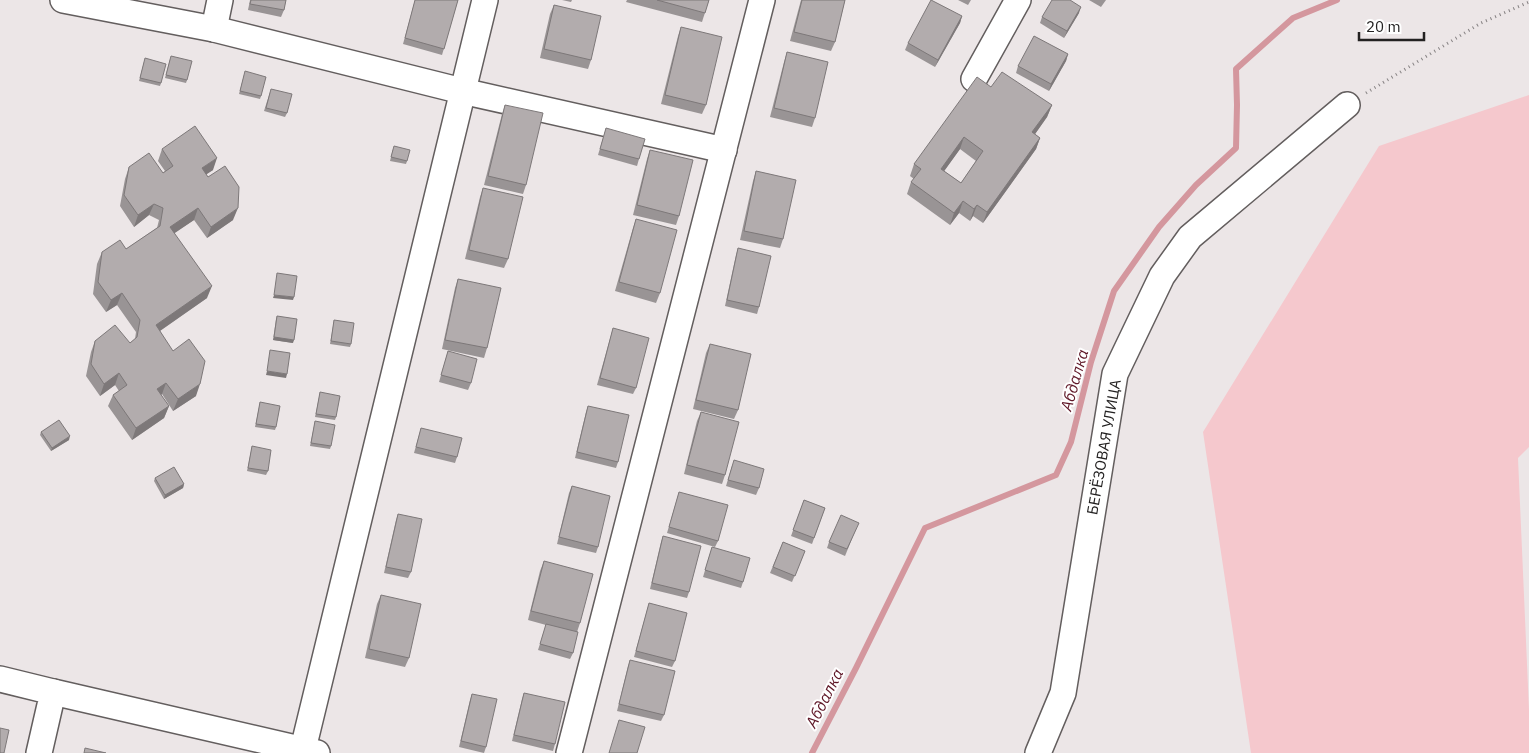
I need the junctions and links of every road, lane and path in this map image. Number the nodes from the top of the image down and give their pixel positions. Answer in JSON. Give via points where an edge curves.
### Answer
{"nodes":[{"id":1,"x":63,"y":0,"type":"edge"},
{"id":2,"x":220,"y":0,"type":"edge"},
{"id":3,"x":485,"y":0,"type":"edge"},
{"id":4,"x":762,"y":0,"type":"edge"},
{"id":5,"x":1018,"y":0,"type":"edge"},
{"id":6,"x":1529,"y":2,"type":"edge"},
{"id":7,"x":214,"y":29,"type":"junction"},
{"id":8,"x":974,"y":79,"type":"edge"},
{"id":9,"x":462,"y":91,"type":"junction"},
{"id":10,"x":1347,"y":105,"type":"joint"},
{"id":11,"x":724,"y":150,"type":"junction"},
{"id":12,"x":0,"y":680,"type":"edge"},
{"id":13,"x":53,"y":692,"type":"junction"},
{"id":14,"x":255,"y":746,"type":"edge"},
{"id":15,"x":310,"y":751,"type":"edge"},
{"id":16,"x":39,"y":753,"type":"edge"},
{"id":17,"x":570,"y":753,"type":"edge"},
{"id":18,"x":1038,"y":753,"type":"edge"}],
"edges":[{"from":1,"to":7,"type":"street"},
{"from":2,"to":7,"type":"street"},
{"from":3,"to":9,"type":"street"},
{"from":4,"to":11,"type":"street"},
{"from":5,"to":8,"type":"street"},
{"from":6,"to":10,"type":"path","via":[[1481,23]]},
{"from":7,"to":9,"type":"street"},
{"from":9,"to":11,"type":"street"},
{"from":9,"to":15,"type":"street"},
{"from":10,"to":18,"type":"street","name":"БЕРЁЗОВАЯ УЛИЦА","via":[[1190,237],[1162,276],[1115,374],[1063,693]]},
{"from":11,"to":17,"type":"street"},
{"from":12,"to":13,"type":"street"},
{"from":13,"to":14,"type":"street"},
{"from":13,"to":16,"type":"street"},
{"from":14,"to":15,"type":"street"}]}
